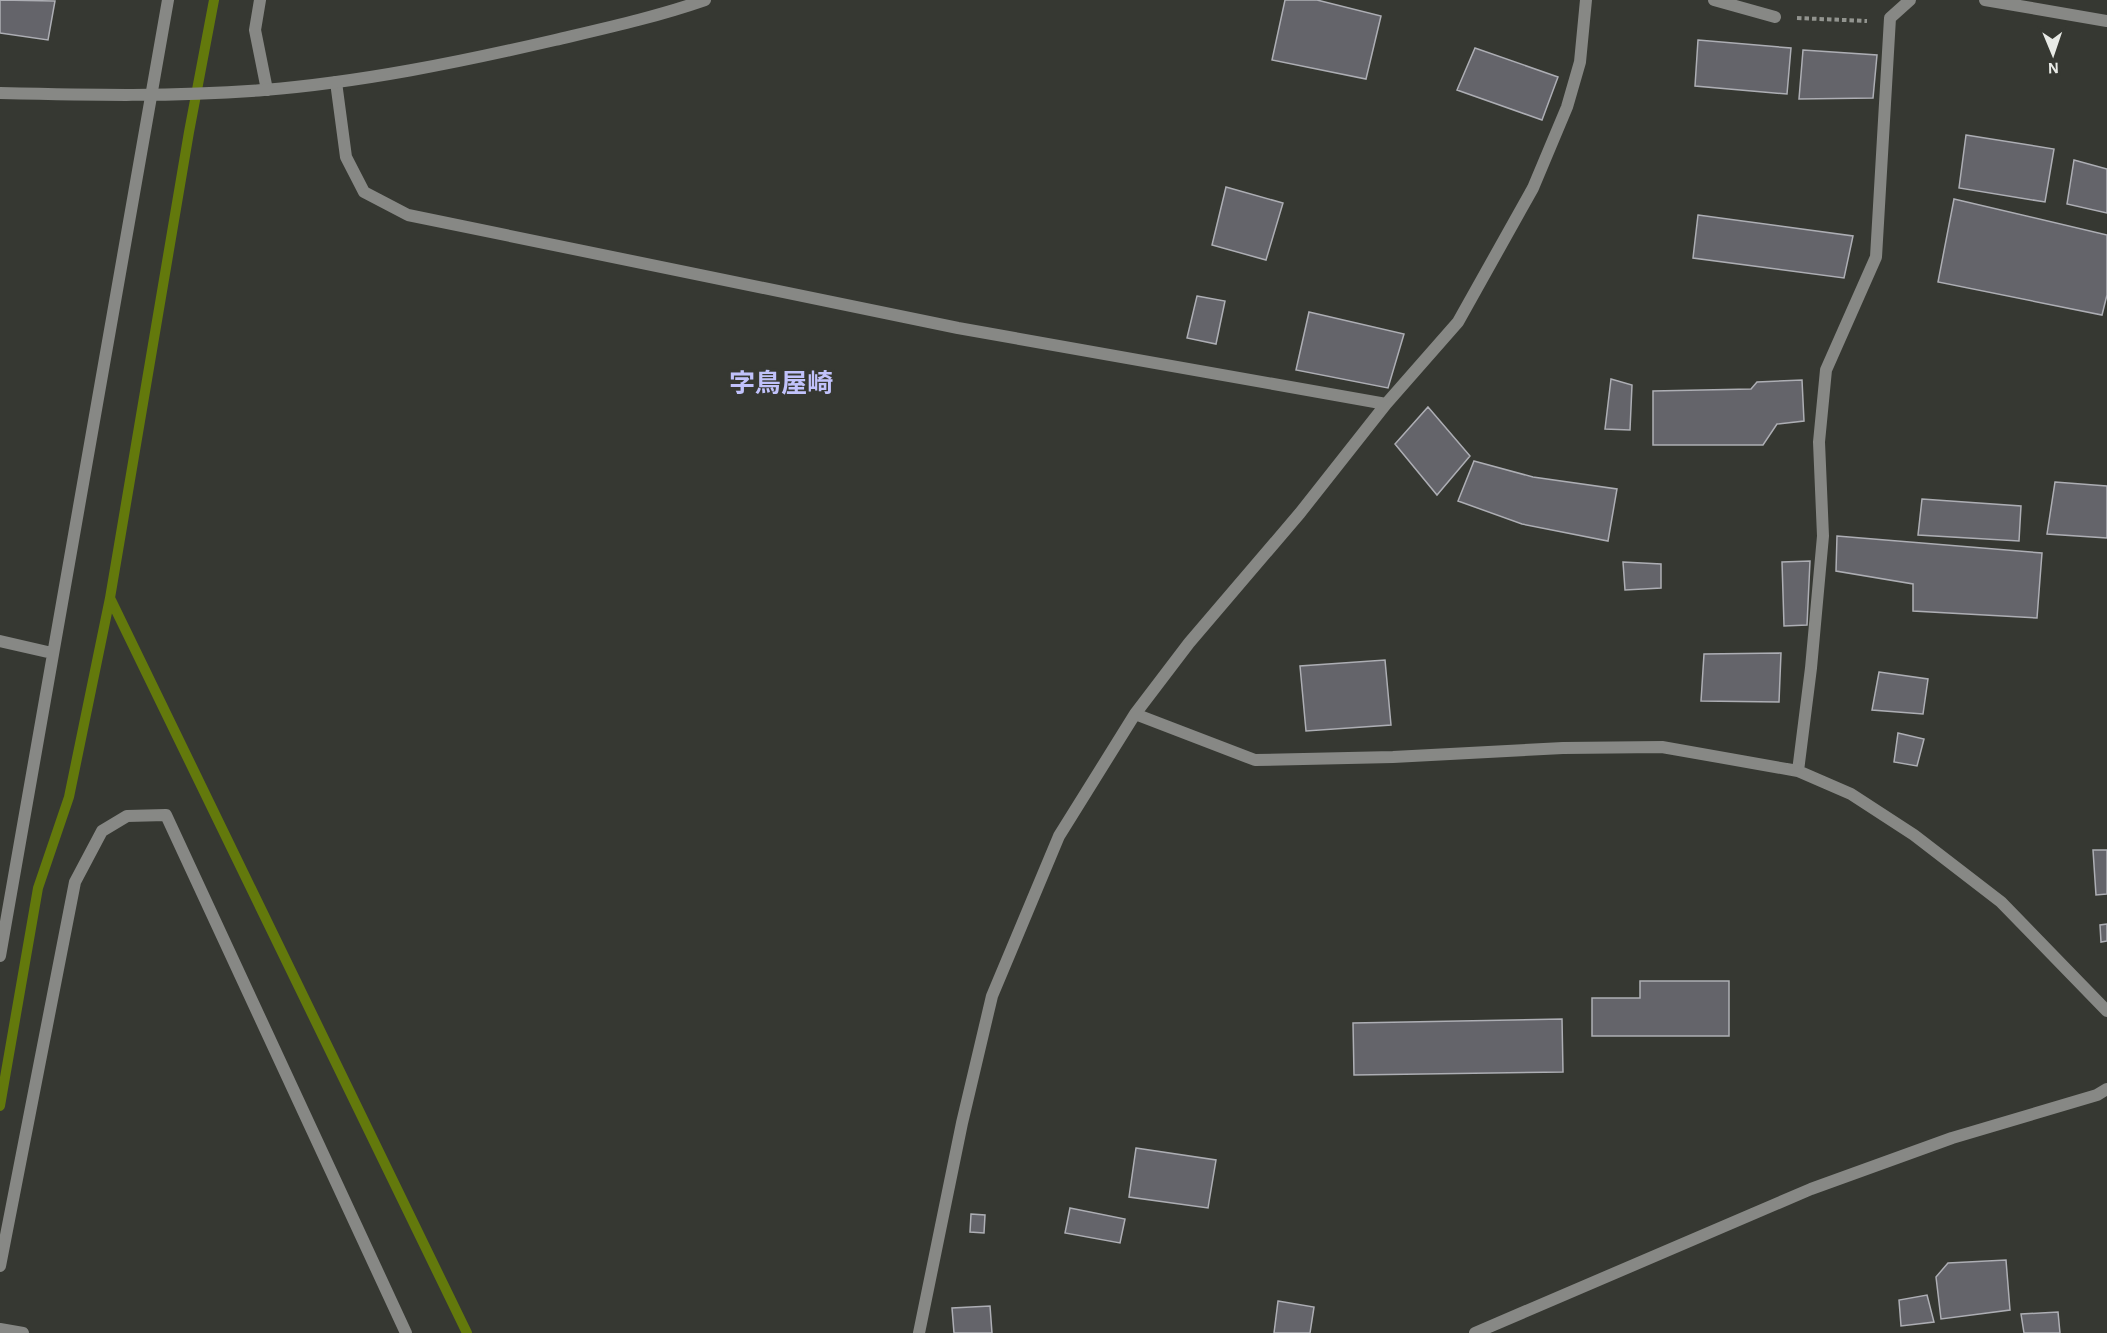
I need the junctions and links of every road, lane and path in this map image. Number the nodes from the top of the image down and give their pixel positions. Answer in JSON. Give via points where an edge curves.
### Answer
{"nodes":[{"id":1,"x":168,"y":0,"type":"edge"},
{"id":2,"x":260,"y":0,"type":"edge"},
{"id":3,"x":705,"y":0,"type":"edge"},
{"id":4,"x":1586,"y":0,"type":"edge"},
{"id":5,"x":1714,"y":0,"type":"edge"},
{"id":6,"x":1910,"y":0,"type":"edge"},
{"id":7,"x":1985,"y":0,"type":"edge"},
{"id":8,"x":1775,"y":17,"type":"joint"},
{"id":9,"x":2107,"y":21,"type":"edge"},
{"id":10,"x":1890,"y":22,"type":"junction"},
{"id":11,"x":336,"y":81,"type":"junction"},
{"id":12,"x":267,"y":90,"type":"junction"},
{"id":13,"x":0,"y":93,"type":"edge"},
{"id":14,"x":152,"y":95,"type":"junction"},
{"id":15,"x":1386,"y":404,"type":"junction"},
{"id":16,"x":0,"y":641,"type":"edge"},
{"id":17,"x":52,"y":653,"type":"junction"},
{"id":18,"x":1135,"y":714,"type":"junction"},
{"id":19,"x":1798,"y":771,"type":"junction"},
{"id":20,"x":0,"y":956,"type":"edge"},
{"id":21,"x":2107,"y":1011,"type":"edge"},
{"id":22,"x":2107,"y":1089,"type":"edge"},
{"id":23,"x":0,"y":1266,"type":"edge"},
{"id":24,"x":0,"y":1329,"type":"edge"},
{"id":25,"x":22,"y":1333,"type":"edge"},
{"id":26,"x":406,"y":1333,"type":"edge"},
{"id":27,"x":919,"y":1333,"type":"edge"},
{"id":28,"x":1475,"y":1333,"type":"edge"}],
"edges":[{"from":1,"to":14,"type":"street"},
{"from":2,"to":12,"type":"street","via":[[255,30]]},
{"from":3,"to":11,"type":"street","via":[[667,14],[459,63]]},
{"from":4,"to":15,"type":"street","via":[[1580,62],[1567,107],[1533,188],[1458,321]]},
{"from":5,"to":8,"type":"street"},
{"from":6,"to":10,"type":"street"},
{"from":7,"to":9,"type":"street"},
{"from":8,"to":10,"type":"path"},
{"from":10,"to":19,"type":"street","via":[[1876,257],[1826,370],[1820,442],[1823,537]]},
{"from":11,"to":12,"type":"street"},
{"from":11,"to":15,"type":"street","via":[[346,158],[364,192],[408,215],[958,328]]},
{"from":12,"to":14,"type":"street"},
{"from":13,"to":14,"type":"street"},
{"from":14,"to":17,"type":"street"},
{"from":15,"to":18,"type":"street"},
{"from":16,"to":17,"type":"street"},
{"from":17,"to":20,"type":"street"},
{"from":18,"to":19,"type":"street","via":[[1255,760],[1662,747]]},
{"from":18,"to":27,"type":"street","via":[[1059,836],[992,996]]},
{"from":19,"to":21,"type":"street","via":[[1851,794],[1914,835],[2001,902]]},
{"from":22,"to":28,"type":"street","via":[[1952,1138],[1811,1189]]},
{"from":23,"to":26,"type":"street","via":[[75,882],[102,831],[128,816],[166,815]]},
{"from":24,"to":25,"type":"street"}]}
